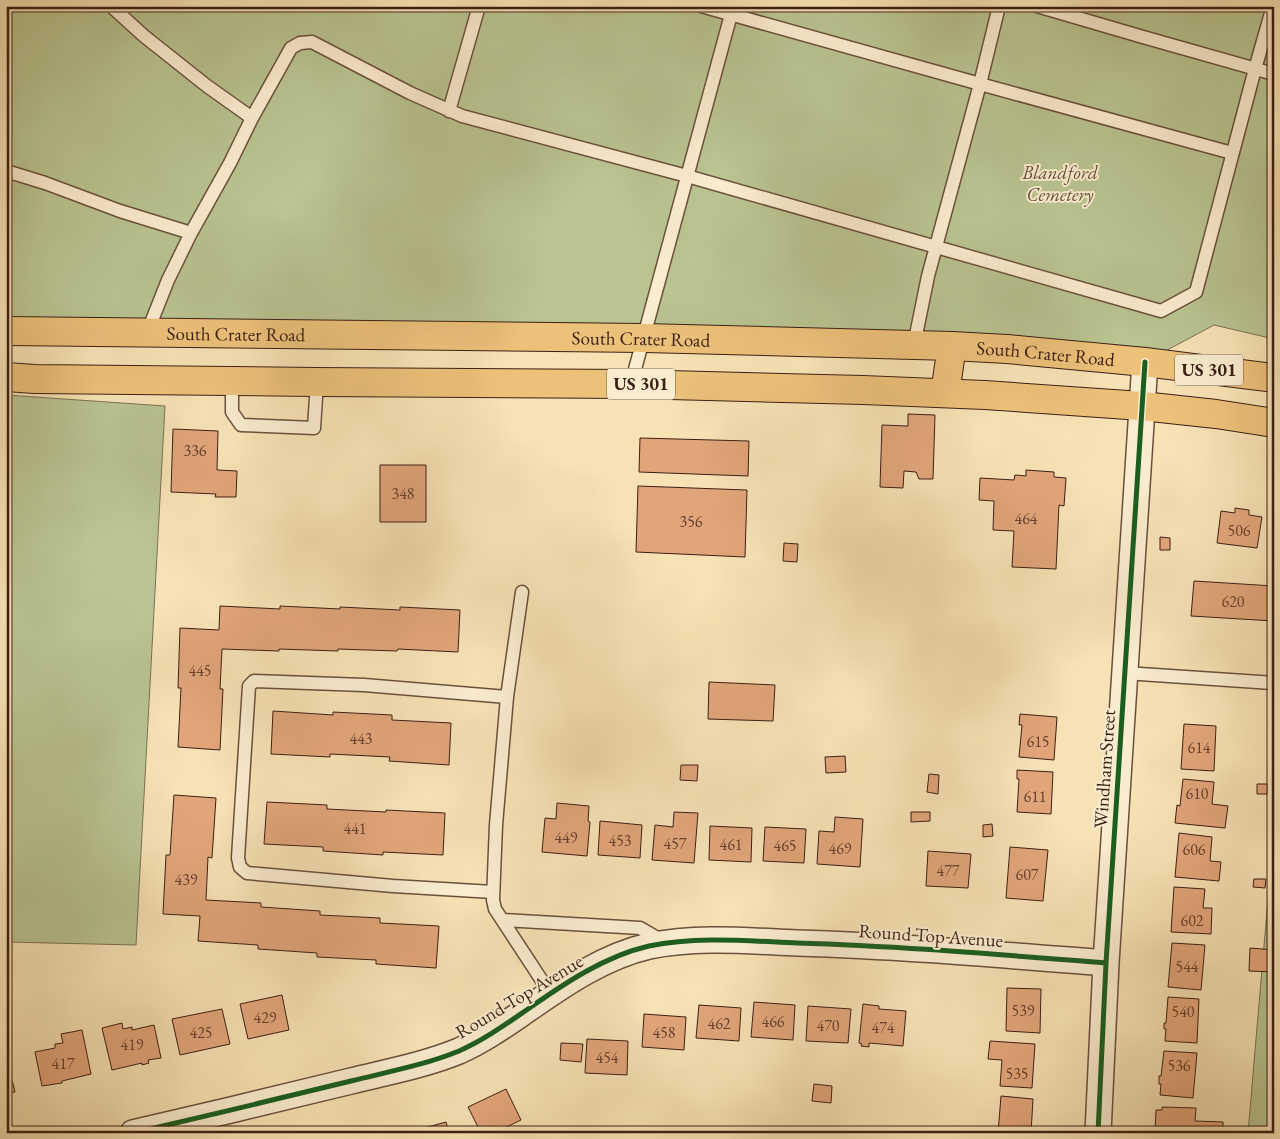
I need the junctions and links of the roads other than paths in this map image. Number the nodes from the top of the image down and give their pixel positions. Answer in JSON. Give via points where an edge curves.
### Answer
{"nodes":[{"id":1,"x":111,"y":6,"type":"edge"},
{"id":2,"x":479,"y":6,"type":"edge"},
{"id":3,"x":701,"y":6,"type":"edge"},
{"id":4,"x":999,"y":6,"type":"edge"},
{"id":5,"x":1037,"y":6,"type":"edge"},
{"id":6,"x":1273,"y":6,"type":"edge"},
{"id":7,"x":732,"y":10,"type":"edge"},
{"id":8,"x":1255,"y":69,"type":"junction"},
{"id":9,"x":1274,"y":74,"type":"edge"},
{"id":10,"x":980,"y":84,"type":"junction"},
{"id":11,"x":449,"y":111,"type":"junction"},
{"id":12,"x":252,"y":118,"type":"junction"},
{"id":13,"x":1232,"y":153,"type":"junction"},
{"id":14,"x":6,"y":171,"type":"edge"},
{"id":15,"x":687,"y":176,"type":"junction"},
{"id":16,"x":191,"y":233,"type":"junction"},
{"id":17,"x":935,"y":248,"type":"junction"},
{"id":18,"x":6,"y":331,"type":"edge"},
{"id":19,"x":147,"y":333,"type":"junction"},
{"id":20,"x":644,"y":338,"type":"junction"},
{"id":21,"x":914,"y":345,"type":"junction"},
{"id":22,"x":952,"y":346,"type":"junction"},
{"id":23,"x":1145,"y":362,"type":"junction"},
{"id":24,"x":6,"y":377,"type":"edge"},
{"id":25,"x":1274,"y":378,"type":"edge"},
{"id":26,"x":232,"y":380,"type":"junction"},
{"id":27,"x":317,"y":382,"type":"junction"},
{"id":28,"x":631,"y":384,"type":"junction"},
{"id":29,"x":945,"y":393,"type":"junction"},
{"id":30,"x":1142,"y":406,"type":"junction"},
{"id":31,"x":1274,"y":423,"type":"edge"},
{"id":32,"x":522,"y":592,"type":"dead end"},
{"id":33,"x":1125,"y":673,"type":"junction"},
{"id":34,"x":1274,"y":683,"type":"edge"},
{"id":35,"x":507,"y":697,"type":"junction"},
{"id":36,"x":493,"y":892,"type":"junction"},
{"id":37,"x":503,"y":920,"type":"junction"},
{"id":38,"x":666,"y":944,"type":"junction"},
{"id":39,"x":1106,"y":963,"type":"junction"},
{"id":40,"x":550,"y":993,"type":"junction"},
{"id":41,"x":133,"y":1133,"type":"edge"},
{"id":42,"x":1098,"y":1133,"type":"edge"}],
"edges":[{"from":1,"to":12,"type":"lane","via":[[144,36]]},
{"from":2,"to":11,"type":"lane"},
{"from":3,"to":7,"type":"lane"},
{"from":4,"to":10,"type":"lane"},
{"from":5,"to":8,"type":"lane"},
{"from":6,"to":8,"type":"lane"},
{"from":7,"to":10,"type":"lane"},
{"from":7,"to":15,"type":"lane"},
{"from":8,"to":9,"type":"lane"},
{"from":8,"to":13,"type":"lane"},
{"from":10,"to":13,"type":"lane"},
{"from":10,"to":17,"type":"lane"},
{"from":11,"to":12,"type":"lane","via":[[312,42],[300,42],[291,48]]},
{"from":11,"to":15,"type":"lane"},
{"from":12,"to":16,"type":"lane"},
{"from":13,"to":17,"type":"lane","via":[[1196,292],[1161,311]]},
{"from":14,"to":16,"type":"lane"},
{"from":15,"to":17,"type":"lane"},
{"from":15,"to":20,"type":"lane"},
{"from":16,"to":19,"type":"lane"},
{"from":17,"to":21,"type":"lane"},
{"from":18,"to":19,"type":"main road","name":"South Crater Road","number":"US 301"},
{"from":19,"to":20,"type":"main road","name":"South Crater Road","number":"US 301"},
{"from":20,"to":21,"type":"main road","name":"South Crater Road","number":"US 301"},
{"from":20,"to":28,"type":"lane"},
{"from":21,"to":22,"type":"main road","name":"South Crater Road","number":"US 301"},
{"from":22,"to":23,"type":"main road","name":"South Crater Road","number":"US 301"},
{"from":22,"to":29,"type":"main road"},
{"from":23,"to":25,"type":"main road","name":"South Crater Road","number":"US 301"},
{"from":23,"to":30,"type":"street","name":"Windham Street"},
{"from":24,"to":26,"type":"main road","number":"US 301"},
{"from":26,"to":27,"type":"main road","number":"US 301"},
{"from":26,"to":27,"type":"lane","via":[[232,412],[241,425],[314,428]]},
{"from":27,"to":28,"type":"main road","number":"US 301"},
{"from":28,"to":29,"type":"main road","number":"US 301"},
{"from":29,"to":30,"type":"main road","number":"US 301"},
{"from":30,"to":31,"type":"main road","number":"US 301"},
{"from":30,"to":33,"type":"street","name":"Windham Street"},
{"from":32,"to":35,"type":"lane","name":"Round Top Avenue"},
{"from":33,"to":34,"type":"lane"},
{"from":33,"to":39,"type":"street","name":"Windham Street"},
{"from":35,"to":36,"type":"lane","name":"Round Top Avenue"},
{"from":35,"to":36,"type":"lane","via":[[364,685],[254,681],[249,686],[238,858],[240,867],[247,873]]},
{"from":36,"to":37,"type":"lane","name":"Round Top Avenue","via":[[495,908]]},
{"from":37,"to":38,"type":"lane","via":[[640,928]]},
{"from":37,"to":40,"type":"lane","name":"Round Top Avenue"},
{"from":38,"to":39,"type":"street","name":"Round Top Avenue","via":[[688,940],[729,940],[852,944]]},
{"from":38,"to":40,"type":"street","name":"Round Top Avenue","via":[[618,956]]},
{"from":39,"to":42,"type":"street","name":"Windham Street"},
{"from":40,"to":41,"type":"street","name":"Round Top Avenue","via":[[495,1032],[444,1057]]}]}
